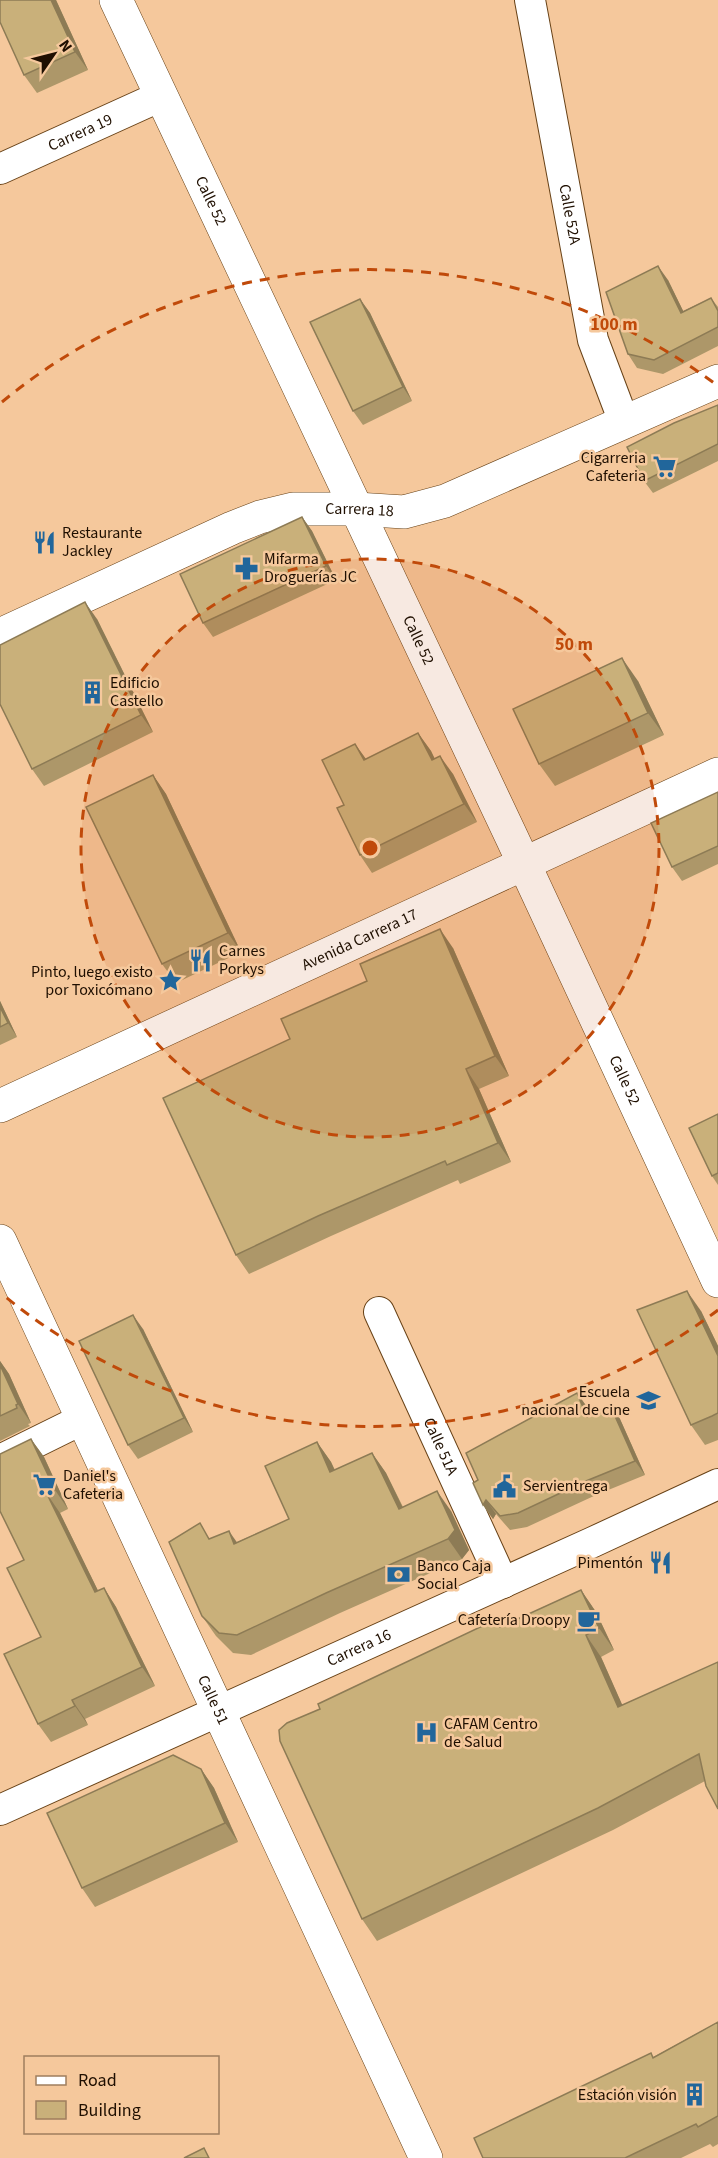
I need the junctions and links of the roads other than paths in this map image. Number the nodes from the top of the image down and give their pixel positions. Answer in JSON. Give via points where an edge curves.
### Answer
{"nodes":[{"id":1,"x":116,"y":0,"type":"edge"},
{"id":2,"x":530,"y":0,"type":"edge"},
{"id":3,"x":161,"y":96,"type":"junction"},
{"id":4,"x":0,"y":169,"type":"edge"},
{"id":5,"x":718,"y":381,"type":"edge"},
{"id":6,"x":624,"y":422,"type":"junction"},
{"id":7,"x":356,"y":509,"type":"junction"},
{"id":8,"x":0,"y":635,"type":"edge"},
{"id":9,"x":718,"y":774,"type":"edge"},
{"id":10,"x":524,"y":863,"type":"junction"},
{"id":11,"x":0,"y":1106,"type":"edge"},
{"id":12,"x":0,"y":1241,"type":"edge"},
{"id":13,"x":718,"y":1281,"type":"edge"},
{"id":14,"x":379,"y":1312,"type":"dead end"},
{"id":15,"x":83,"y":1419,"type":"junction"},
{"id":16,"x":0,"y":1460,"type":"edge"},
{"id":17,"x":718,"y":1484,"type":"edge"},
{"id":18,"x":503,"y":1583,"type":"junction"},
{"id":19,"x":219,"y":1712,"type":"junction"},
{"id":20,"x":0,"y":1810,"type":"edge"},
{"id":21,"x":426,"y":2158,"type":"edge"}],
"edges":[{"from":1,"to":3,"type":"street","name":"Calle 52"},
{"from":2,"to":6,"type":"street","name":"Calle 52A","via":[[593,340]]},
{"from":3,"to":4,"type":"street","name":"Carrera 19"},
{"from":3,"to":7,"type":"street","name":"Calle 52"},
{"from":5,"to":6,"type":"street","name":"Carrera 18"},
{"from":6,"to":7,"type":"street","name":"Carrera 18","via":[[445,501],[404,512]]},
{"from":7,"to":8,"type":"street","name":"Carrera 18","via":[[293,509],[260,517]]},
{"from":7,"to":10,"type":"street","name":"Calle 52"},
{"from":9,"to":10,"type":"street","name":"Avenida Carrera 17"},
{"from":10,"to":11,"type":"street","name":"Avenida Carrera 17"},
{"from":10,"to":13,"type":"street","name":"Calle 52"},
{"from":12,"to":15,"type":"street","name":"Calle 51"},
{"from":14,"to":18,"type":"street","name":"Calle 51A"},
{"from":15,"to":16,"type":"street"},
{"from":15,"to":19,"type":"street","name":"Calle 51"},
{"from":17,"to":18,"type":"street","name":"Carrera 16"},
{"from":18,"to":19,"type":"street","name":"Carrera 16"},
{"from":19,"to":20,"type":"street","name":"Carrera 16"},
{"from":19,"to":21,"type":"street","name":"Calle 51"}]}
